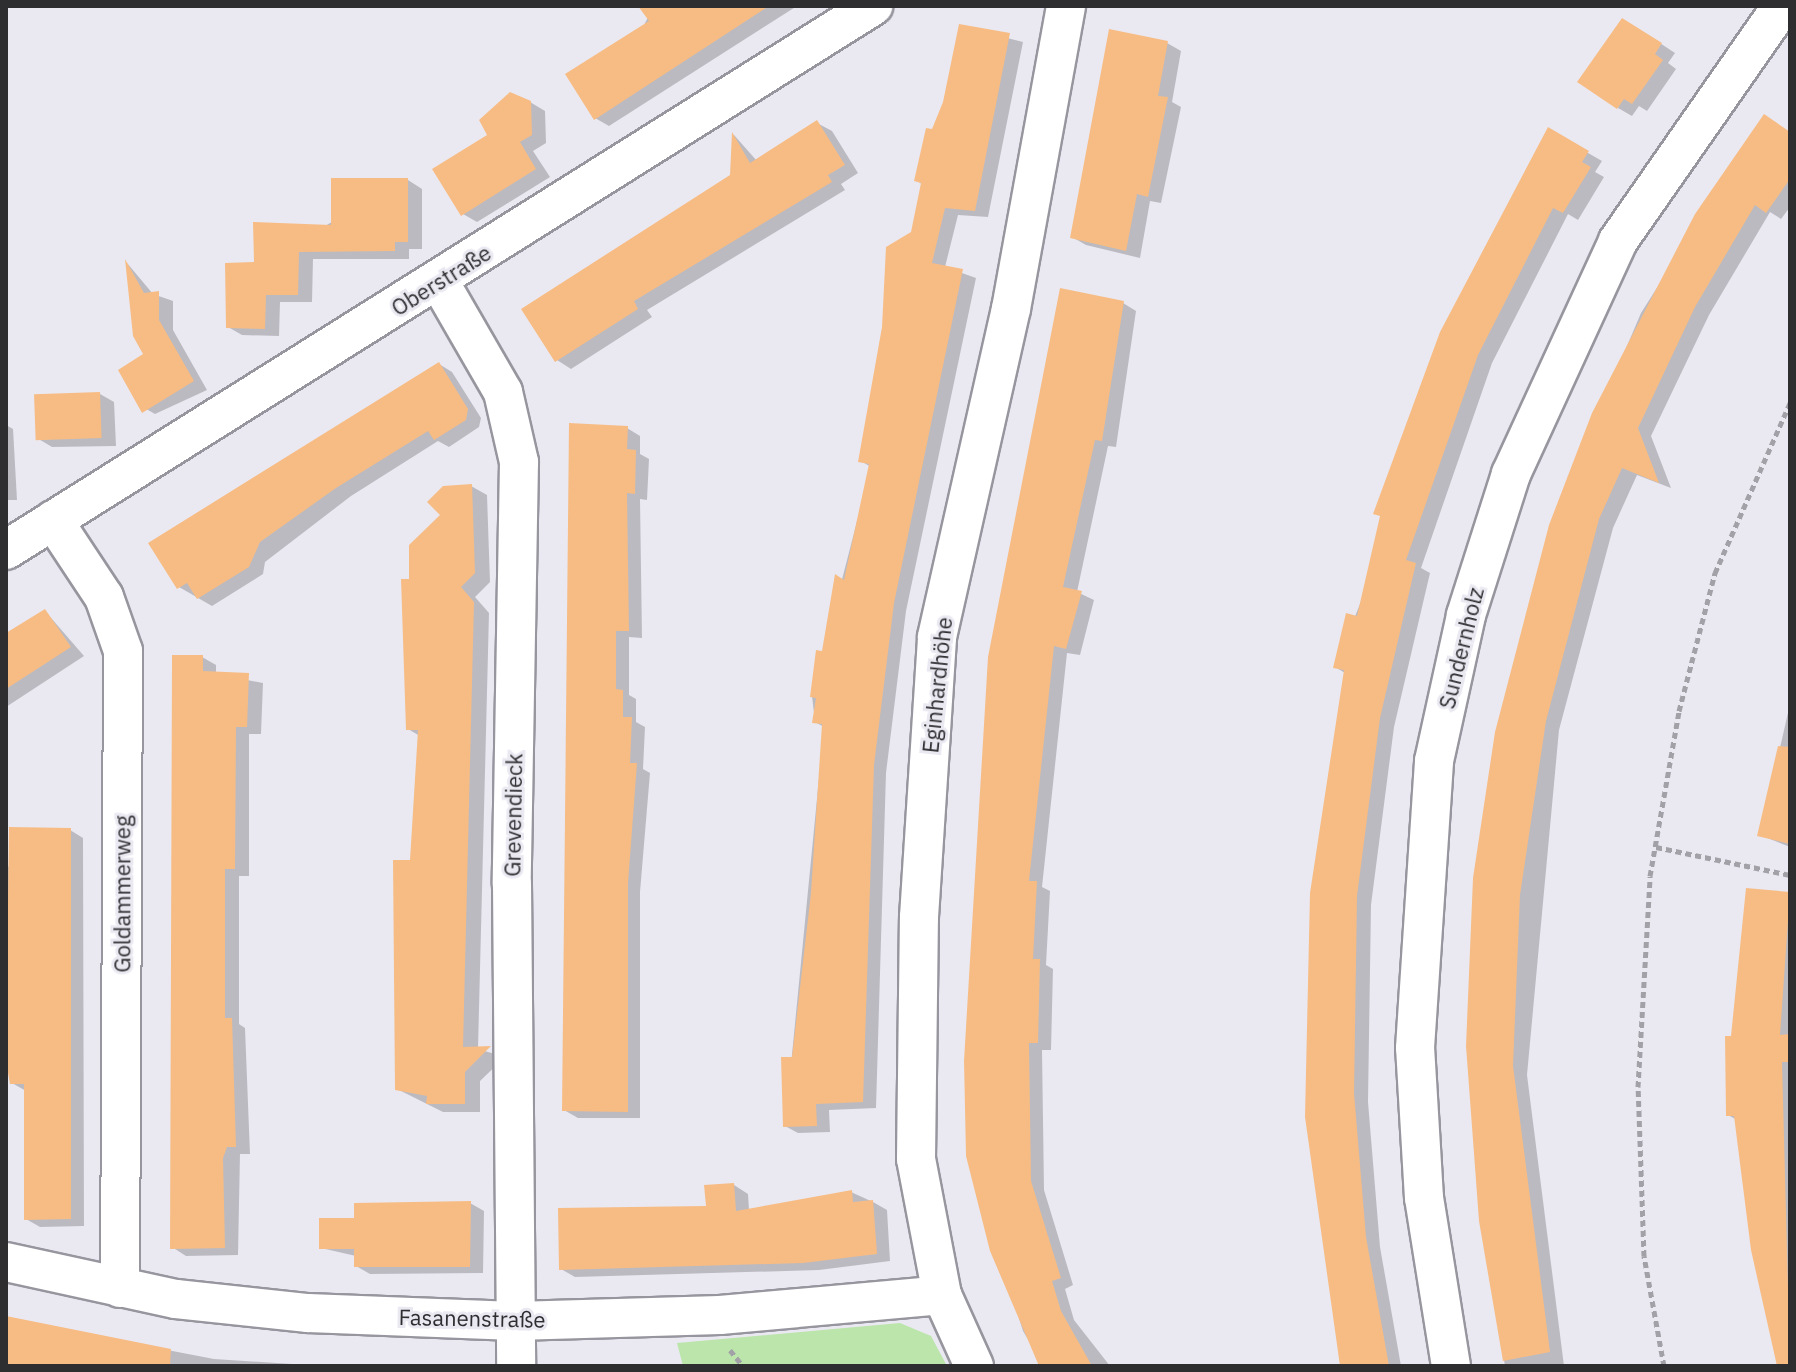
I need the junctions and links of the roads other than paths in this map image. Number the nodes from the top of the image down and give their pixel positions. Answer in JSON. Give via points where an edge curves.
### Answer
{"nodes":[{"id":1,"x":873,"y":6,"type":"edge"},
{"id":2,"x":1066,"y":6,"type":"edge"},
{"id":3,"x":1782,"y":6,"type":"edge"},
{"id":4,"x":440,"y":283,"type":"junction"},
{"id":5,"x":53,"y":520,"type":"junction"},
{"id":6,"x":6,"y":550,"type":"edge"},
{"id":7,"x":6,"y":1262,"type":"edge"},
{"id":8,"x":120,"y":1288,"type":"junction"},
{"id":9,"x":942,"y":1295,"type":"junction"},
{"id":10,"x":515,"y":1321,"type":"junction"},
{"id":11,"x":516,"y":1366,"type":"edge"},
{"id":12,"x":974,"y":1366,"type":"edge"},
{"id":13,"x":1451,"y":1366,"type":"edge"}],
"edges":[{"from":1,"to":4,"type":"street","name":"Oberstraße"},
{"from":2,"to":9,"type":"street","name":"Eginhardhöhe","via":[[1011,309],[937,637],[919,917],[916,1159]]},
{"from":3,"to":13,"type":"street","name":"Sundernholz","via":[[1682,140],[1618,241],[1511,474],[1466,615],[1434,761],[1415,1048],[1424,1198]]},
{"from":4,"to":5,"type":"street","name":"Oberstraße"},
{"from":4,"to":10,"type":"street","name":"Grevendieck","via":[[503,392],[519,462]]},
{"from":5,"to":6,"type":"street","name":"Oberstraße"},
{"from":5,"to":8,"type":"street","name":"Goldammerweg","via":[[104,597],[123,651]]},
{"from":7,"to":8,"type":"street","name":"Fasanenstraße"},
{"from":8,"to":10,"type":"street","name":"Fasanenstraße","via":[[308,1313]]},
{"from":9,"to":10,"type":"street","name":"Fasanenstraße","via":[[720,1315]]},
{"from":9,"to":12,"type":"street","name":"Eginhardhöhe"},
{"from":10,"to":11,"type":"street","name":"Grevendieck"}]}
